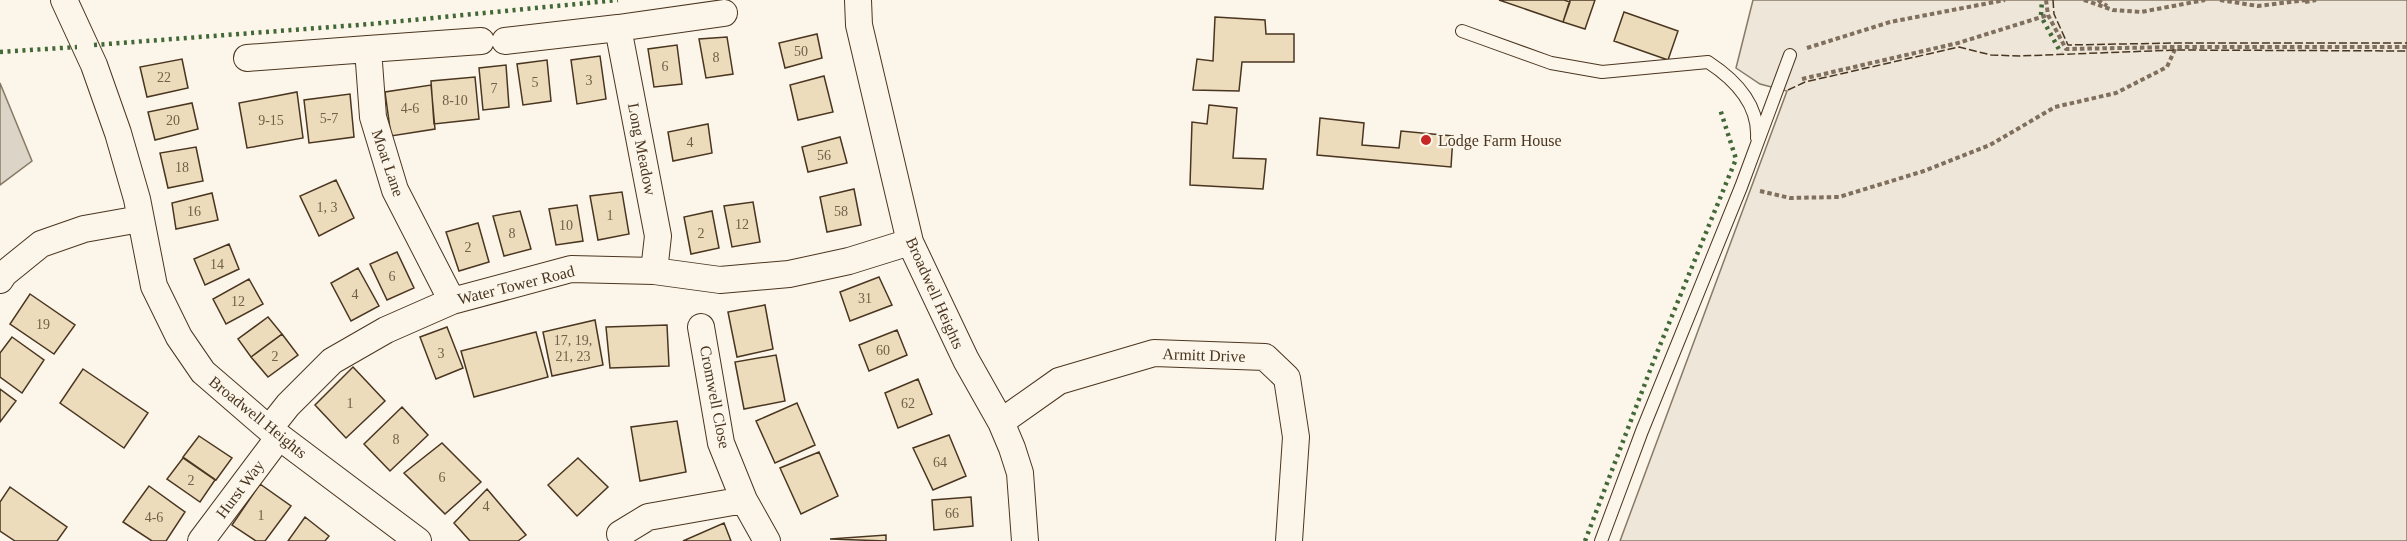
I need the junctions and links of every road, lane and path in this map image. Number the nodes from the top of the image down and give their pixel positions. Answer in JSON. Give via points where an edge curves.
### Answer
{"nodes":[{"id":1,"x":64,"y":0,"type":"edge"},
{"id":2,"x":858,"y":0,"type":"edge"},
{"id":3,"x":2005,"y":0,"type":"edge"},
{"id":4,"x":2046,"y":0,"type":"edge"},
{"id":5,"x":2084,"y":0,"type":"edge"},
{"id":6,"x":2098,"y":0,"type":"edge"},
{"id":7,"x":2205,"y":0,"type":"edge"},
{"id":8,"x":2220,"y":0,"type":"edge"},
{"id":9,"x":2316,"y":0,"type":"edge"},
{"id":10,"x":2305,"y":1,"type":"edge"},
{"id":11,"x":2113,"y":10,"type":"junction"},
{"id":12,"x":724,"y":13,"type":"dead end"},
{"id":13,"x":2048,"y":15,"type":"junction"},
{"id":14,"x":618,"y":28,"type":"junction"},
{"id":15,"x":1462,"y":31,"type":"dead end"},
{"id":16,"x":2176,"y":46,"type":"junction"},
{"id":17,"x":2407,"y":47,"type":"edge"},
{"id":18,"x":368,"y":49,"type":"junction"},
{"id":19,"x":1790,"y":55,"type":"joint"},
{"id":20,"x":247,"y":58,"type":"dead end"},
{"id":21,"x":1779,"y":84,"type":"junction"},
{"id":22,"x":1756,"y":148,"type":"junction"},
{"id":23,"x":1741,"y":187,"type":"junction"},
{"id":24,"x":140,"y":219,"type":"junction"},
{"id":25,"x":910,"y":242,"type":"junction"},
{"id":26,"x":654,"y":271,"type":"junction"},
{"id":27,"x":0,"y":280,"type":"edge"},
{"id":28,"x":452,"y":301,"type":"junction"},
{"id":29,"x":701,"y":327,"type":"dead end"},
{"id":30,"x":1000,"y":422,"type":"junction"},
{"id":31,"x":274,"y":433,"type":"junction"},
{"id":32,"x":744,"y":500,"type":"junction"},
{"id":33,"x":620,"y":534,"type":"dead end"},
{"id":34,"x":201,"y":541,"type":"edge"},
{"id":35,"x":418,"y":541,"type":"edge"},
{"id":36,"x":766,"y":541,"type":"edge"},
{"id":37,"x":1025,"y":541,"type":"edge"},
{"id":38,"x":1288,"y":541,"type":"edge"},
{"id":39,"x":1601,"y":541,"type":"edge"}],
"edges":[{"from":1,"to":24,"type":"street","name":"Broadwell Heights","via":[[94,65],[118,133]]},
{"from":2,"to":25,"type":"street","name":"Broadwell Heights","via":[[859,26]]},
{"from":3,"to":19,"type":"path","via":[[1890,21]]},
{"from":4,"to":13,"type":"path"},
{"from":5,"to":11,"type":"path"},
{"from":6,"to":11,"type":"path"},
{"from":7,"to":11,"type":"path","via":[[2141,12]]},
{"from":8,"to":10,"type":"path","via":[[2258,6]]},
{"from":9,"to":10,"type":"path"},
{"from":12,"to":14,"type":"street"},
{"from":13,"to":16,"type":"path","via":[[2066,49]]},
{"from":13,"to":21,"type":"path","via":[[1958,43],[1789,85]]},
{"from":14,"to":18,"type":"street"},
{"from":14,"to":26,"type":"street","name":"Long Meadow","via":[[658,236]]},
{"from":15,"to":22,"type":"lane","via":[[1551,63],[1602,72],[1708,62],[1723,72],[1755,112]]},
{"from":16,"to":17,"type":"path"},
{"from":16,"to":23,"type":"path","via":[[2168,67],[2116,93],[2055,107],[1990,145],[1868,190],[1839,197],[1790,198]]},
{"from":18,"to":20,"type":"street"},
{"from":18,"to":28,"type":"street","name":"Moat Lane","via":[[373,117],[395,190]]},
{"from":19,"to":21,"type":"lane"},
{"from":21,"to":22,"type":"lane"},
{"from":22,"to":23,"type":"lane"},
{"from":23,"to":39,"type":"lane"},
{"from":24,"to":27,"type":"street","via":[[84,229],[41,244]]},
{"from":24,"to":31,"type":"street","name":"Broadwell Heights","via":[[154,286],[179,337],[203,372]]},
{"from":25,"to":26,"type":"street","name":"Water Tower Road","via":[[789,274],[720,280]]},
{"from":25,"to":30,"type":"street","name":"Broadwell Heights"},
{"from":26,"to":28,"type":"street","name":"Water Tower Road","via":[[571,269]]},
{"from":28,"to":31,"type":"street","name":"Water Tower Road","via":[[386,330],[332,361],[288,405]]},
{"from":29,"to":32,"type":"street","name":"Cromwell Close","via":[[721,443]]},
{"from":30,"to":37,"type":"street","name":"Broadwell Heights","via":[[1020,473]]},
{"from":30,"to":38,"type":"street","name":"Armitt Drive","via":[[1059,381],[1154,353],[1265,357],[1287,378],[1296,437]]},
{"from":31,"to":34,"type":"street","name":"Hurst Way"},
{"from":31,"to":35,"type":"street","name":"Broadwell Heights"},
{"from":32,"to":33,"type":"street","via":[[648,518]]},
{"from":32,"to":36,"type":"street","name":"Cromwell Close"}]}
